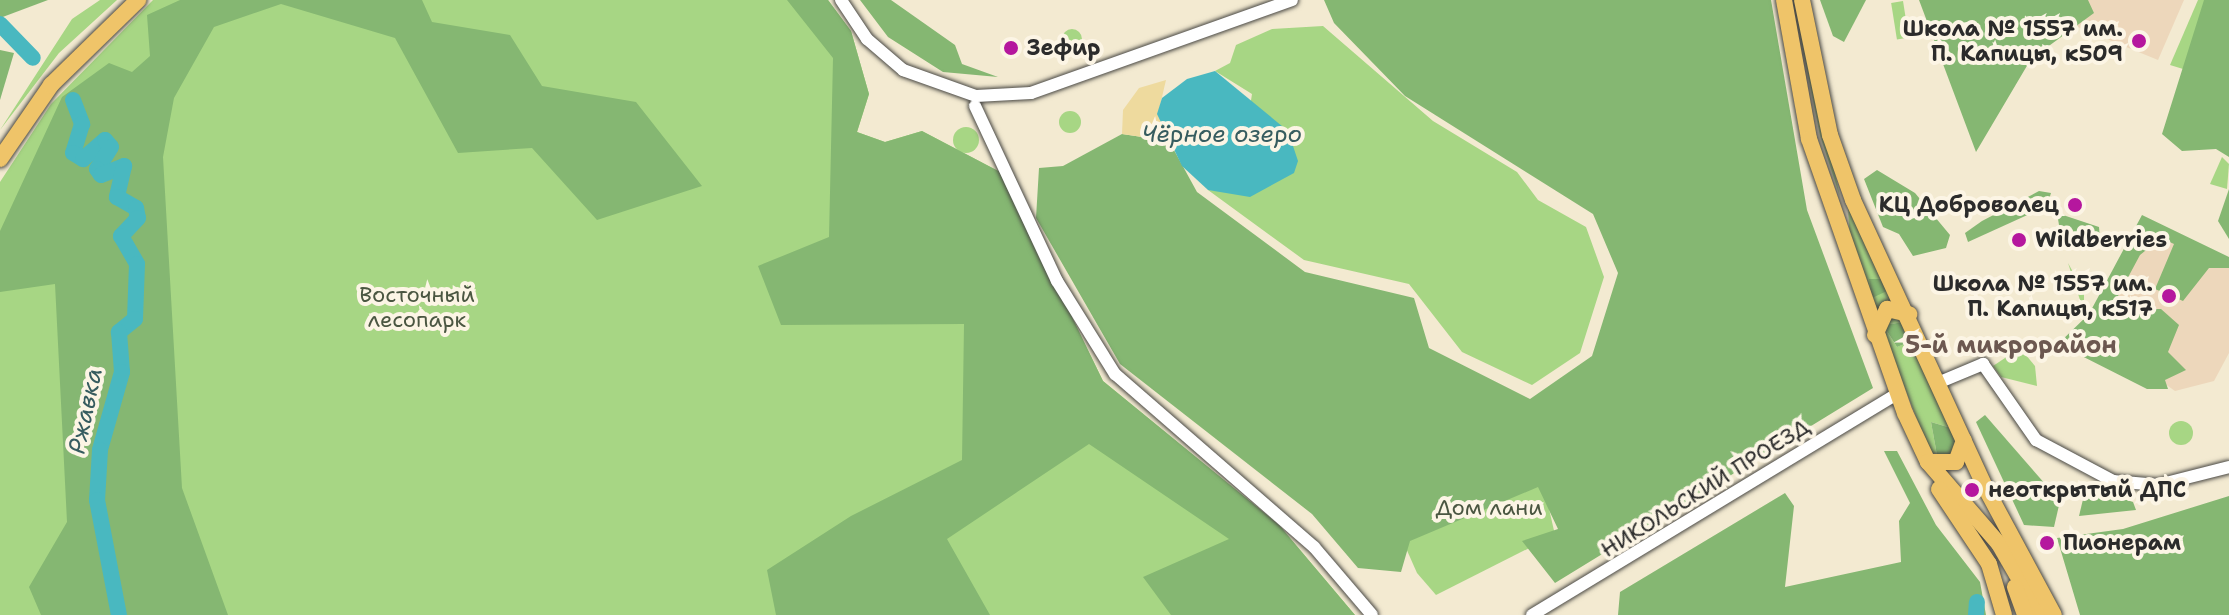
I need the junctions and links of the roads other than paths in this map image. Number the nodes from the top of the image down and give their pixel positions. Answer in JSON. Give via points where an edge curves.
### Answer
{"nodes":[{"id":1,"x":138,"y":0,"type":"edge"},
{"id":2,"x":841,"y":0,"type":"edge"},
{"id":3,"x":1292,"y":0,"type":"edge"},
{"id":4,"x":1784,"y":0,"type":"edge"},
{"id":5,"x":1802,"y":0,"type":"edge"},
{"id":6,"x":975,"y":106,"type":"dead end"},
{"id":7,"x":0,"y":159,"type":"edge"},
{"id":8,"x":1853,"y":200,"type":"junction"},
{"id":9,"x":1830,"y":208,"type":"junction"},
{"id":10,"x":1909,"y":314,"type":"junction"},
{"id":11,"x":1875,"y":335,"type":"junction"},
{"id":12,"x":1940,"y":382,"type":"junction"},
{"id":13,"x":1897,"y":394,"type":"junction"},
{"id":14,"x":1964,"y":436,"type":"junction"},
{"id":15,"x":1928,"y":462,"type":"junction"},
{"id":16,"x":2229,"y":467,"type":"edge"},
{"id":17,"x":1945,"y":499,"type":"junction"},
{"id":18,"x":1979,"y":519,"type":"junction"},
{"id":19,"x":2002,"y":548,"type":"junction"},
{"id":20,"x":1372,"y":615,"type":"edge"},
{"id":21,"x":1532,"y":615,"type":"edge"},
{"id":22,"x":2004,"y":615,"type":"edge"},
{"id":23,"x":2025,"y":615,"type":"edge"},
{"id":24,"x":2040,"y":615,"type":"edge"},
{"id":25,"x":2054,"y":615,"type":"edge"}],
"edges":[{"from":1,"to":7,"type":"main road","via":[[51,85]]},
{"from":2,"to":3,"type":"street","via":[[867,39],[903,70],[976,96],[1031,93]]},
{"from":4,"to":9,"type":"main road"},
{"from":5,"to":8,"type":"main road","via":[[1830,135]]},
{"from":6,"to":20,"type":"street","via":[[1057,281],[1115,374],[1314,547]]},
{"from":8,"to":9,"type":"main road"},
{"from":8,"to":10,"type":"main road"},
{"from":9,"to":11,"type":"main road"},
{"from":10,"to":11,"type":"main road","via":[[1887,309]]},
{"from":10,"to":12,"type":"main road"},
{"from":11,"to":13,"type":"main road"},
{"from":12,"to":14,"type":"main road"},
{"from":12,"to":16,"type":"street","via":[[1983,364],[2036,440],[2113,481],[2158,485]]},
{"from":13,"to":15,"type":"main road"},
{"from":13,"to":21,"type":"street","name":"НИКОЛЬСКИЙ ПРОЕЗД"},
{"from":14,"to":15,"type":"main road","via":[[1956,462]]},
{"from":14,"to":25,"type":"main road"},
{"from":15,"to":17,"type":"main road"},
{"from":15,"to":18,"type":"main road"},
{"from":17,"to":18,"type":"main road"},
{"from":17,"to":22,"type":"main road","via":[[1989,564]]},
{"from":18,"to":19,"type":"main road"},
{"from":19,"to":23,"type":"main road"},
{"from":19,"to":24,"type":"main road"}]}
